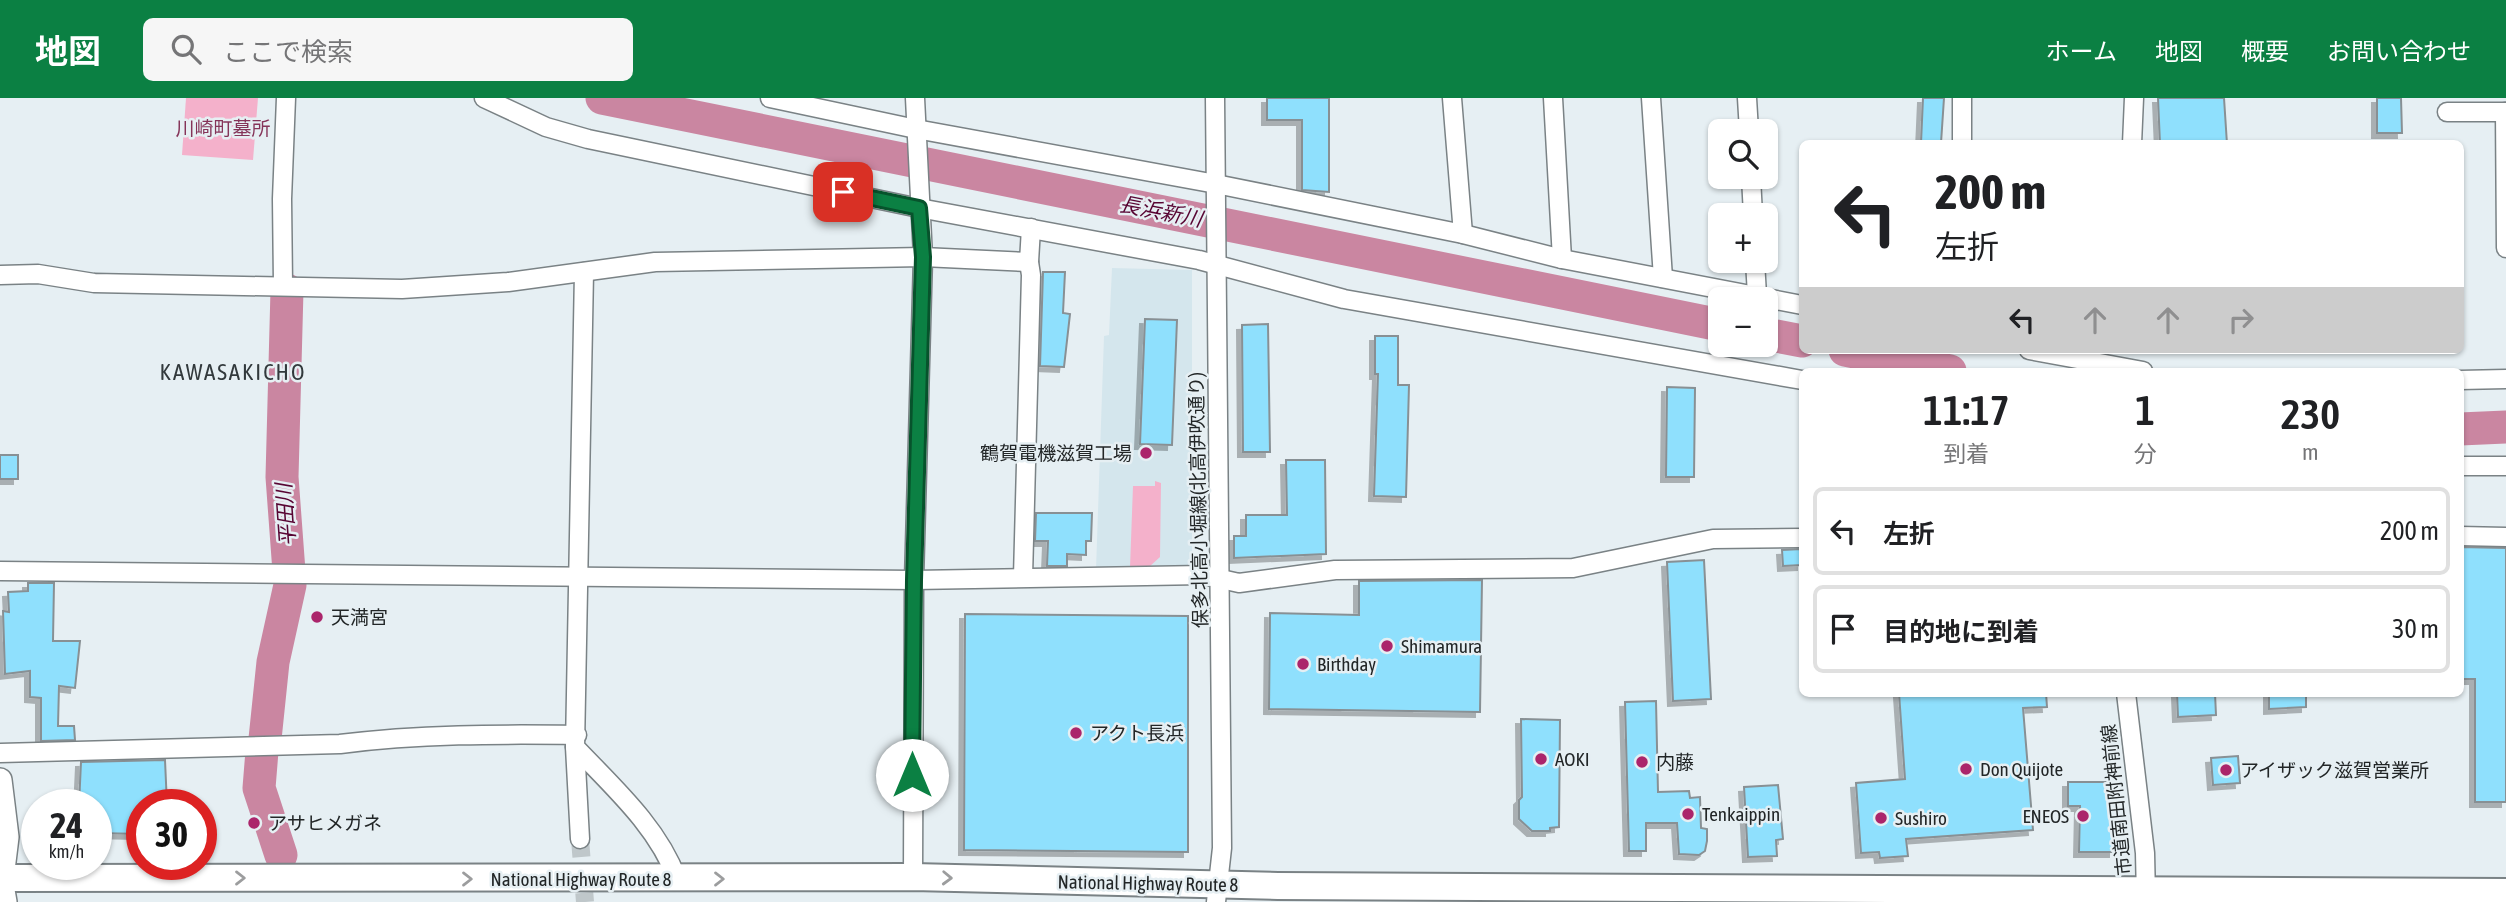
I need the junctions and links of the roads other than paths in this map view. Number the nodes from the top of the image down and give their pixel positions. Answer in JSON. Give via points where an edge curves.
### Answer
{"nodes":[{"id":1,"x":286,"y":98,"type":"edge"},
{"id":2,"x":484,"y":98,"type":"edge"},
{"id":3,"x":770,"y":98,"type":"edge"},
{"id":4,"x":915,"y":98,"type":"edge"},
{"id":5,"x":1215,"y":98,"type":"edge"},
{"id":6,"x":1452,"y":98,"type":"edge"},
{"id":7,"x":1553,"y":98,"type":"edge"},
{"id":8,"x":1651,"y":98,"type":"edge"},
{"id":9,"x":1747,"y":98,"type":"edge"},
{"id":10,"x":1962,"y":98,"type":"edge"},
{"id":11,"x":2134,"y":98,"type":"edge"},
{"id":12,"x":2447,"y":112,"type":"dead end"},
{"id":13,"x":2505,"y":112,"type":"edge"},
{"id":14,"x":1748,"y":119,"type":"edge"},
{"id":15,"x":916,"y":134,"type":"junction"},
{"id":16,"x":1962,"y":140,"type":"edge"},
{"id":17,"x":2132,"y":140,"type":"edge"},
{"id":18,"x":1216,"y":191,"type":"junction"},
{"id":19,"x":919,"y":203,"type":"junction"},
{"id":20,"x":1031,"y":228,"type":"junction"},
{"id":21,"x":1463,"y":234,"type":"junction"},
{"id":22,"x":2506,"y":248,"type":"edge"},
{"id":23,"x":923,"y":257,"type":"junction"},
{"id":24,"x":1562,"y":259,"type":"junction"},
{"id":25,"x":1216,"y":261,"type":"junction"},
{"id":26,"x":1029,"y":262,"type":"junction"},
{"id":27,"x":584,"y":272,"type":"junction"},
{"id":28,"x":0,"y":275,"type":"edge"},
{"id":29,"x":1663,"y":278,"type":"junction"},
{"id":30,"x":283,"y":284,"type":"junction"},
{"id":31,"x":1713,"y":287,"type":"edge"},
{"id":32,"x":1778,"y":300,"type":"edge"},
{"id":33,"x":1799,"y":304,"type":"edge"},
{"id":34,"x":2058,"y":354,"type":"edge"},
{"id":35,"x":2122,"y":363,"type":"edge"},
{"id":36,"x":1799,"y":379,"type":"edge"},
{"id":37,"x":2506,"y":379,"type":"edge"},
{"id":38,"x":2464,"y":380,"type":"edge"},
{"id":39,"x":2464,"y":466,"type":"edge"},
{"id":40,"x":2506,"y":466,"type":"edge"},
{"id":41,"x":2464,"y":536,"type":"edge"},
{"id":42,"x":2506,"y":537,"type":"edge"},
{"id":43,"x":1799,"y":538,"type":"edge"},
{"id":44,"x":0,"y":571,"type":"edge"},
{"id":45,"x":1023,"y":577,"type":"junction"},
{"id":46,"x":580,"y":579,"type":"junction"},
{"id":47,"x":1220,"y":579,"type":"junction"},
{"id":48,"x":914,"y":580,"type":"junction"},
{"id":49,"x":2126,"y":697,"type":"edge"},
{"id":50,"x":576,"y":741,"type":"junction"},
{"id":51,"x":0,"y":753,"type":"edge"},
{"id":52,"x":0,"y":780,"type":"edge"},
{"id":53,"x":580,"y":839,"type":"tunnel mouth"},
{"id":54,"x":913,"y":877,"type":"junction"},
{"id":55,"x":677,"y":879,"type":"junction"},
{"id":56,"x":2,"y":882,"type":"edge"},
{"id":57,"x":1217,"y":892,"type":"edge"},
{"id":58,"x":2506,"y":892,"type":"edge"},
{"id":59,"x":2146,"y":896,"type":"edge"}],
"edges":[{"from":1,"to":30,"type":"street"},
{"from":2,"to":19,"type":"street","via":[[545,127],[588,139]]},
{"from":3,"to":15,"type":"street"},
{"from":4,"to":15,"type":"street"},
{"from":5,"to":18,"type":"street","name":"保多北高小堀線(北高伊吹通り)"},
{"from":6,"to":21,"type":"street"},
{"from":7,"to":24,"type":"street"},
{"from":8,"to":29,"type":"street"},
{"from":9,"to":14,"type":"street"},
{"from":10,"to":16,"type":"street"},
{"from":11,"to":17,"type":"street"},
{"from":12,"to":13,"type":"street"},
{"from":13,"to":22,"type":"street"},
{"from":15,"to":18,"type":"street"},
{"from":15,"to":19,"type":"street"},
{"from":18,"to":21,"type":"street"},
{"from":18,"to":25,"type":"street","name":"保多北高小堀線(北高伊吹通り)"},
{"from":19,"to":20,"type":"street"},
{"from":19,"to":23,"type":"street"},
{"from":20,"to":25,"type":"street"},
{"from":20,"to":26,"type":"street"},
{"from":21,"to":24,"type":"street"},
{"from":23,"to":26,"type":"street"},
{"from":23,"to":27,"type":"street","via":[[655,262]]},
{"from":23,"to":48,"type":"street"},
{"from":24,"to":29,"type":"street"},
{"from":25,"to":36,"type":"street","via":[[1344,299]]},
{"from":25,"to":47,"type":"street","name":"保多北高小堀線(北高伊吹通り)"},
{"from":26,"to":45,"type":"street"},
{"from":27,"to":30,"type":"street","via":[[402,289]]},
{"from":27,"to":46,"type":"street"},
{"from":28,"to":30,"type":"street","via":[[38,274],[93,283]]},
{"from":29,"to":31,"type":"street"},
{"from":32,"to":33,"type":"street"},
{"from":34,"to":35,"type":"street"},
{"from":37,"to":38,"type":"street"},
{"from":39,"to":40,"type":"street"},
{"from":41,"to":42,"type":"street"},
{"from":43,"to":47,"type":"street","via":[[1713,539],[1573,568],[1335,570],[1239,583]]},
{"from":44,"to":46,"type":"street"},
{"from":45,"to":47,"type":"street","via":[[1203,575]]},
{"from":45,"to":48,"type":"street"},
{"from":46,"to":48,"type":"street"},
{"from":46,"to":50,"type":"street"},
{"from":47,"to":57,"type":"street","name":"保多北高小堀線(北高伊吹通り)","via":[[1222,848]]},
{"from":48,"to":54,"type":"street"},
{"from":49,"to":59,"type":"street","name":"市道南田附神前線"},
{"from":50,"to":51,"type":"street","via":[[487,734],[340,744]]},
{"from":50,"to":53,"type":"street"},
{"from":50,"to":55,"type":"street","via":[[634,810],[669,858]]},
{"from":52,"to":56,"type":"main road","via":[[7,837]]},
{"from":55,"to":54,"type":"highway","name":"National Highway Route 8","one_way":true},
{"from":54,"to":57,"type":"highway","name":"National Highway Route 8","one_way":true},
{"from":56,"to":55,"type":"highway","name":"National Highway Route 8","one_way":true},
{"from":57,"to":59,"type":"highway","name":"National Highway Route 8","via":[[1278,886]]},
{"from":58,"to":59,"type":"highway","name":"National Highway Route 8"}]}
